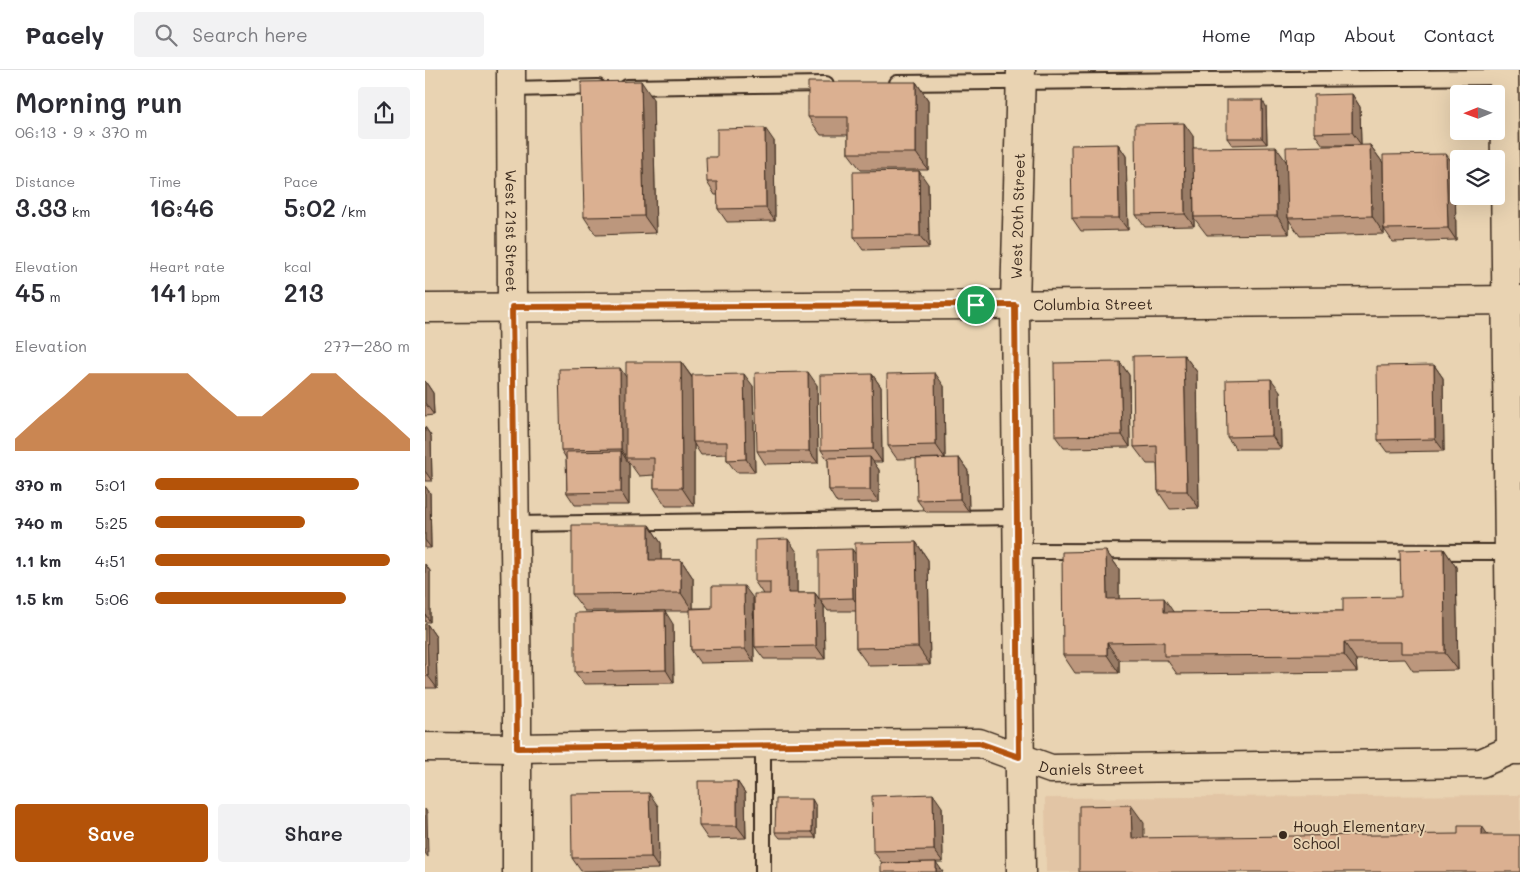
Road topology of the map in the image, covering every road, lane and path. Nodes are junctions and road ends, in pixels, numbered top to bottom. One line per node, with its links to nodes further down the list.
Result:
1 (1504, 73): 2 (lane); 6 (street)
2 (1021, 75): 4 (lane); 7 (street, West 20th Street)
3 (511, 79): 5 (lane); 8 (street, West 21st Street)
4 (884, 83)
5 (835, 84)
6 (1513, 300): 7 (street, Columbia Street); 13 (street)
7 (1015, 305): 8 (street, Columbia Street); 10 (street, West 20th Street)
8 (512, 307): 9 (street, Columbia Street); 11 (street, West 21st Street)
9 (425, 308)
10 (1017, 517): 11 (lane); 12 (street, West 20th Street)
11 (515, 524): 16 (street, West 21st Street)
12 (1017, 551): 13 (lane); 18 (street, West 20th Street)
13 (1509, 552): 17 (street)
14 (763, 744): 16 (street, Daniels Street); 18 (street, Daniels Street); 20 (lane)
15 (425, 747): 16 (street, Daniels Street)
16 (517, 748): 19 (street, West 21st Street)
17 (1515, 750): 18 (street, Daniels Street)
18 (1019, 757): 21 (street, West 20th Street)
19 (517, 872)
20 (763, 872)
21 (1021, 872)

